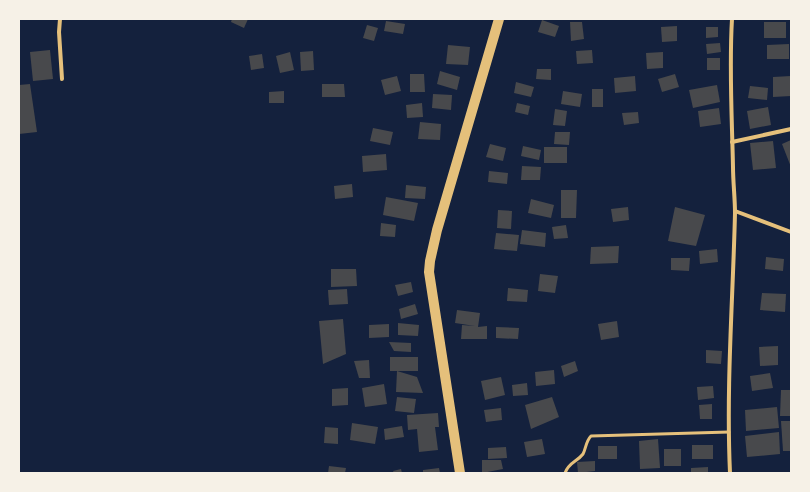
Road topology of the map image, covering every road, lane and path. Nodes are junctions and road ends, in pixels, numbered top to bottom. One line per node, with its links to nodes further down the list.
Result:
1 (60, 19): 4 (street)
2 (499, 19): 10 (highway)
3 (732, 19): 6 (street)
4 (62, 79)
5 (791, 129): 6 (street)
6 (732, 142): 7 (street)
7 (734, 211): 8 (street); 9 (street)
8 (791, 232)
9 (729, 432): 11 (lane); 12 (street)
10 (460, 473)
11 (565, 473)
12 (730, 473)

